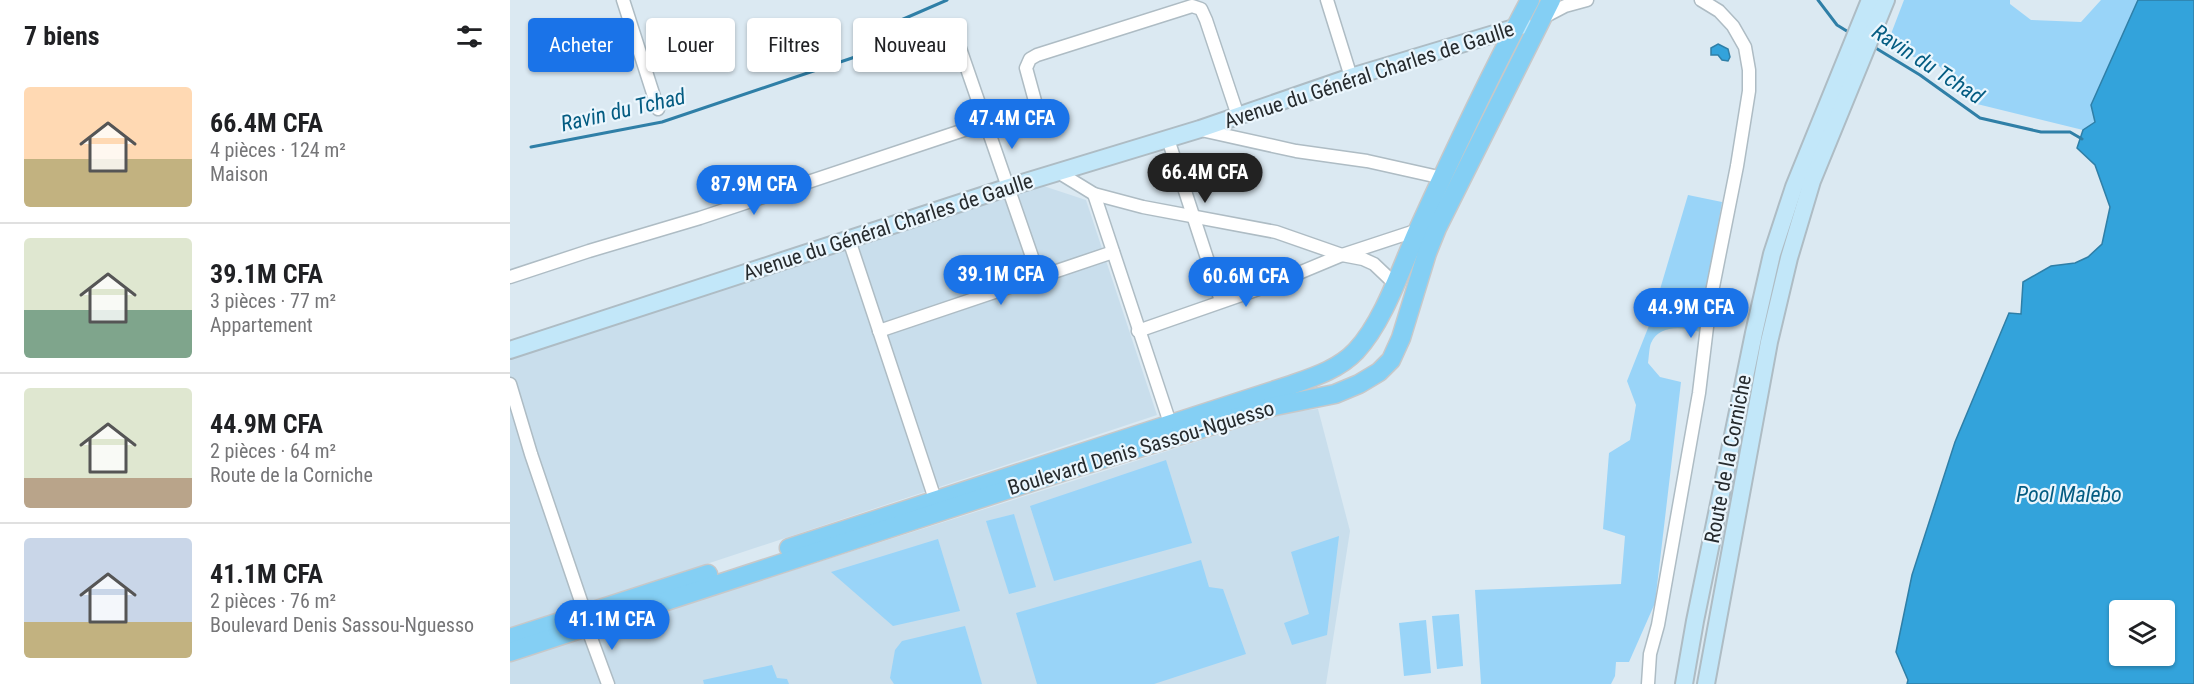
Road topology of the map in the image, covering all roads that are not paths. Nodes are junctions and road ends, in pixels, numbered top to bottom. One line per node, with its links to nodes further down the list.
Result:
1 (623, 0): 13 (street)
2 (1327, 0): 12 (street)
3 (1530, 0): 10 (main road, Boulevard Denis Sassou-Nguesso)
4 (1551, 0): 9 (main road, Boulevard Denis Sassou-Nguesso)
5 (1587, 0): 9 (street)
6 (1701, 0): 41 (street)
7 (1870, 0): 42 (main road, Route de la Corniche)
8 (1886, 0): 43 (main road, Route de la Corniche)
9 (1541, 18): 10 (main road, Avenue du Général Charles de Gaulle); 36 (main road, Boulevard Denis Sassou-Nguesso)
10 (1515, 28): 12 (main road, Avenue du Général Charles de Gaulle); 19 (main road, Boulevard Denis Sassou-Nguesso)
11 (967, 67): 15 (street)
12 (1351, 77): 14 (main road, Avenue du Général Charles de Gaulle)
13 (658, 109)
14 (1238, 116): 15 (street); 16 (main road, Avenue du Général Charles de Gaulle)
15 (987, 123): 20 (street); 27 (street)
16 (1200, 129): 17 (main road, Avenue du Général Charles de Gaulle); 19 (street)
17 (1168, 139): 18 (main road, Avenue du Général Charles de Gaulle); 22 (street)
18 (1058, 172): 20 (main road, Avenue du Général Charles de Gaulle); 21 (street)
19 (1443, 178): 23 (main road, Boulevard Denis Sassou-Nguesso)
20 (1010, 187): 24 (main road, Avenue du Général Charles de Gaulle); 28 (street)
21 (1094, 194): 22 (street); 25 (street)
22 (1194, 218): 26 (street); 30 (street)
23 (1418, 230): 26 (street); 29 (main road, Boulevard Denis Sassou-Nguesso)
24 (849, 240): 31 (street); 33 (main road, Avenue du Général Charles de Gaulle)
25 (1113, 252): 28 (street); 32 (street)
26 (1342, 255): 29 (street); 30 (street)
27 (510, 277)
28 (1040, 277): 31 (street)
29 (1395, 284): 35 (main road, Boulevard Denis Sassou-Nguesso)
30 (1221, 301): 32 (street)
31 (879, 331): 36 (street)
32 (1138, 331): 35 (street)
33 (510, 350)
34 (510, 384): 37 (street)
35 (1170, 423): 36 (main road, Boulevard Denis Sassou-Nguesso)
36 (937, 506): 37 (main road, Boulevard Denis Sassou-Nguesso)
37 (586, 620): 38 (main road, Boulevard Denis Sassou-Nguesso); 39 (main road, Boulevard Denis Sassou-Nguesso); 40 (street)
38 (510, 638)
39 (510, 652)
40 (608, 684)
41 (1648, 684)
42 (1684, 684)
43 (1706, 684)

